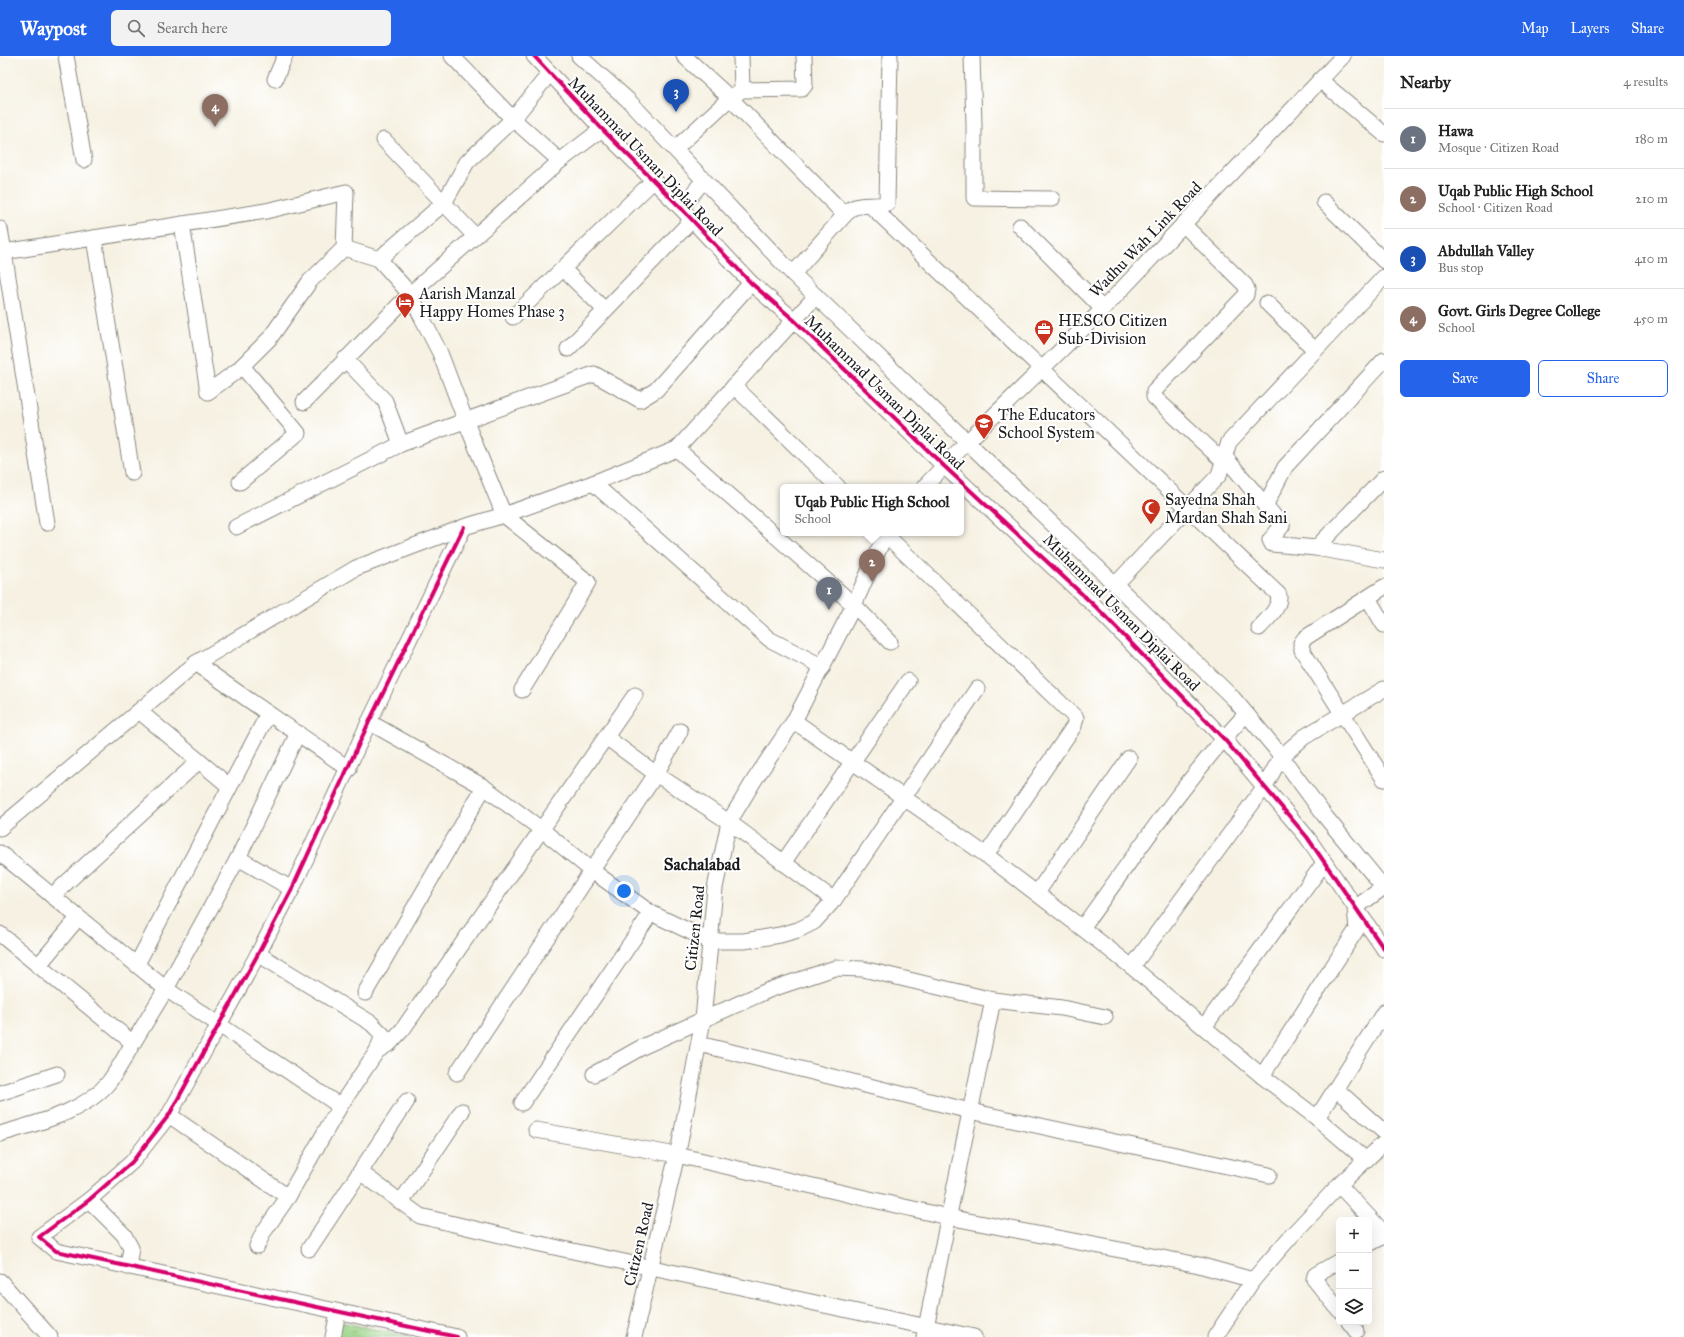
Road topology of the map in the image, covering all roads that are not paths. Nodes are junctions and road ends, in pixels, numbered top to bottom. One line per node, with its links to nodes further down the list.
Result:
1 (66, 56): 21 (street)
2 (285, 56): 13 (street)
3 (452, 56): 16 (street)
4 (534, 56): 12 (street, Muhammad Usman Diplai Road)
5 (579, 56): 20 (street, Muhammad Usman Diplai Road)
6 (684, 56): 15 (street)
7 (740, 56): 15 (street)
8 (804, 56): 15 (street)
9 (890, 56): 28 (street)
10 (972, 56): 25 (street)
11 (1342, 56): 14 (street, Wadhu Wah Link Road)
12 (550, 73): 16 (street); 17 (street, Muhammad Usman Diplai Road)
13 (275, 79)
14 (1320, 80): 18 (street); 33 (street, Wadhu Wah Link Road)
15 (736, 94): 20 (street); 30 (street)
16 (513, 119): 22 (street); 27 (street)
17 (602, 129): 22 (street); 23 (street, Muhammad Usman Diplai Road)
18 (1384, 134)
19 (384, 140): 27 (street)
20 (675, 149): 24 (street, Muhammad Usman Diplai Road)
21 (84, 160)
22 (560, 161): 36 (street)
23 (653, 181): 29 (street, Muhammad Usman Diplai Road); 42 (street)
24 (703, 181): 29 (street); 43 (street, Muhammad Usman Diplai Road)
25 (1052, 199)
26 (1324, 202): 41 (street)
27 (444, 203): 36 (street); 40 (street)
28 (871, 206): 30 (street); 58 (street)
29 (681, 208): 31 (street, Muhammad Usman Diplai Road)
30 (845, 215): 43 (street)
31 (692, 220): 45 (street, Muhammad Usman Diplai Road); 50 (street)
32 (182, 224): 37 (street); 38 (street); 57 (street)
33 (1184, 225): 49 (street, Wadhu Wah Link Road); 65 (street)
34 (1020, 226): 49 (street)
35 (0, 229): 39 (street)
36 (475, 236): 46 (street)
37 (94, 238): 39 (street); 67 (street)
38 (344, 248): 40 (street); 57 (street)
39 (2, 252): 79 (street)
40 (379, 259): 46 (street)
41 (1384, 261)
42 (564, 270): 50 (street); 51 (street)
43 (793, 274): 47 (street, Muhammad Usman Diplai Road)
44 (1384, 276): 54 (street)
45 (751, 283): 52 (street, Muhammad Usman Diplai Road); 61 (street)
46 (410, 294): 55 (street); 61 (street)
47 (816, 296): 52 (street); 62 (street, Muhammad Usman Diplai Road)
48 (1267, 303): 54 (street)
49 (1103, 309): 58 (street, Wadhu Wah Link Road)
50 (605, 310): 53 (street)
51 (513, 318)
52 (794, 320): 59 (street); 66 (street, Muhammad Usman Diplai Road)
53 (568, 349)
54 (1316, 350): 65 (street)
55 (346, 359): 60 (street); 63 (street)
56 (1384, 360): 76 (street)
57 (242, 366): 69 (street)
58 (1042, 369): 62 (street, Wadhu Wah Link Road); 77 (street)
59 (734, 386): 64 (street); 71 (street)
60 (304, 402)
61 (466, 422): 63 (street); 78 (street)
62 (967, 442): 66 (street); 86 (street, Muhammad Usman Diplai Road)
63 (401, 444): 81 (street)
64 (677, 449): 70 (street); 89 (street)
65 (1224, 459): 76 (street); 77 (street)
66 (944, 466): 72 (street); 73 (street, Muhammad Usman Diplai Road)
67 (132, 473)
68 (1384, 478): 75 (street)
69 (240, 482)
70 (593, 483): 78 (street); 94 (street)
71 (835, 484)
72 (927, 484)
73 (963, 484)
74 (964, 485): 109 (street, Muhammad Usman Diplai Road)
75 (1378, 491): 84 (street)
76 (1265, 506): 84 (street)
77 (1188, 508): 86 (street); 91 (street)
78 (504, 515): 80 (street); 98 (street)
79 (47, 523)
80 (464, 527): 93 (street); 105 (street)
81 (236, 528)
82 (884, 536): 89 (street, Citizen Road)
83 (888, 536): 125 (street)
84 (1316, 548): 85 (street)
85 (1384, 560)
86 (1116, 584): 102 (street, Muhammad Usman Diplai Road)
87 (1384, 587): 88 (street)
88 (1368, 598): 90 (street); 103 (street)
89 (854, 605): 92 (street); 94 (street, Citizen Road)
90 (1384, 625)
91 (1259, 628)
92 (890, 642)
93 (196, 663): 100 (street); 101 (street)
94 (823, 667): 104 (street, Citizen Road)
95 (908, 681): 113 (street)
96 (977, 689): 120 (street)
97 (1384, 689): 103 (street)
98 (522, 690)
99 (634, 695): 108 (street)
100 (139, 711): 112 (street); 122 (street)
101 (268, 714): 107 (street); 117 (street)
102 (1246, 714): 109 (street); 110 (street, Muhammad Usman Diplai Road)
103 (1342, 714): 110 (street); 115 (street)
104 (794, 721): 113 (street); 121 (street, Citizen Road)
105 (369, 722): 114 (street); 119 (street)
106 (680, 731): 116 (street)
107 (298, 733): 114 (street); 126 (street)
108 (606, 737): 116 (street); 123 (street)
109 (1224, 739): 118 (street, Muhammad Usman Diplai Road); 138 (street)
110 (1281, 757): 118 (street); 130 (street, Muhammad Usman Diplai Road)
111 (1128, 758): 132 (street)
112 (199, 761): 117 (street); 133 (street)
113 (852, 762): 120 (street); 127 (street)
114 (349, 769): 131 (street)
115 (1382, 772)
116 (656, 774): 121 (street); 129 (street)
117 (230, 786): 143 (street)
118 (1265, 786): 128 (street, Muhammad Usman Diplai Road); 145 (street)
119 (484, 787): 123 (street); 147 (street)
120 (903, 797): 125 (street); 134 (street)
121 (729, 822): 127 (street); 140 (street, Citizen Road)
122 (0, 828)
123 (541, 828): 129 (street); 156 (street)
124 (0, 853): 133 (street)
125 (986, 856): 132 (street)
126 (238, 858): 131 (street); 146 (street)
127 (784, 863): 134 (street)
128 (1324, 863): 135 (street, Muhammad Usman Diplai Road); 153 (street)
129 (591, 870): 136 (street); 157 (street)
130 (1384, 888): 135 (street)
131 (292, 889): 142 (street)
132 (1037, 893): 138 (street)
133 (52, 896): 137 (street)
134 (834, 900): 140 (street)
135 (1355, 908): 141 (street, Muhammad Usman Diplai Road); 160 (street)
136 (651, 913): 140 (street); 164 (street)
137 (78, 918): 143 (street); 144 (street)
138 (1082, 928): 145 (street)
139 (0, 934): 144 (street)
140 (710, 941): 151 (street, Citizen Road)
141 (1384, 949)
142 (258, 954): 152 (street); 156 (street)
143 (137, 964): 146 (street)
144 (38, 966): 154 (street)
145 (1132, 967): 153 (street)
146 (166, 990): 152 (street); 154 (street)
147 (365, 994)
148 (993, 1000): 150 (street); 151 (street); 167 (street)
149 (1384, 1012): 161 (street)
150 (1106, 1017)
151 (703, 1020): 155 (street, Citizen Road); 159 (street)
152 (219, 1026): 165 (street); 168 (street)
153 (1204, 1027): 160 (street)
154 (133, 1043): 172 (street)
155 (699, 1044): 167 (street); 174 (street, Citizen Road)
156 (378, 1051): 165 (street)
157 (457, 1073)
158 (57, 1074): 162 (street)
159 (594, 1074)
160 (1262, 1076): 169 (street)
161 (1336, 1089): 169 (street); 171 (street)
162 (0, 1093)
163 (407, 1101): 176 (street)
164 (522, 1103)
165 (340, 1106): 179 (street)
166 (462, 1111): 181 (street)
167 (970, 1111): 177 (street); 182 (street)
168 (169, 1115): 179 (street); 180 (street)
169 (1317, 1118): 175 (street)
170 (536, 1130): 174 (street)
171 (1384, 1132)
172 (0, 1134)
173 (1384, 1143): 175 (street)
174 (677, 1155): 182 (street); 189 (street, Citizen Road)
175 (1366, 1160): 178 (street)
176 (360, 1172): 181 (street); 186 (street)
177 (1269, 1174)
178 (1339, 1185): 183 (street); 190 (street)
179 (288, 1196): 185 (street)
180 (89, 1200): 188 (street); 188 (street)
181 (401, 1202): 189 (street)
182 (948, 1217): 190 (street); 194 (street)
183 (1384, 1234): 184 (street)
184 (1372, 1242)
185 (257, 1246)
186 (309, 1250)
187 (1336, 1263): 192 (street)
188 (128, 1267): 193 (street)
189 (651, 1267): 194 (street); 198 (street, Citizen Road)
190 (1253, 1280): 200 (street)
191 (0, 1281): 195 (street)
192 (1336, 1306)
193 (338, 1312): 196 (street); 197 (street)
194 (925, 1332): 199 (street)
195 (50, 1337)
196 (333, 1337)
197 (457, 1337)
198 (634, 1337)
199 (974, 1337)
200 (1215, 1337)

